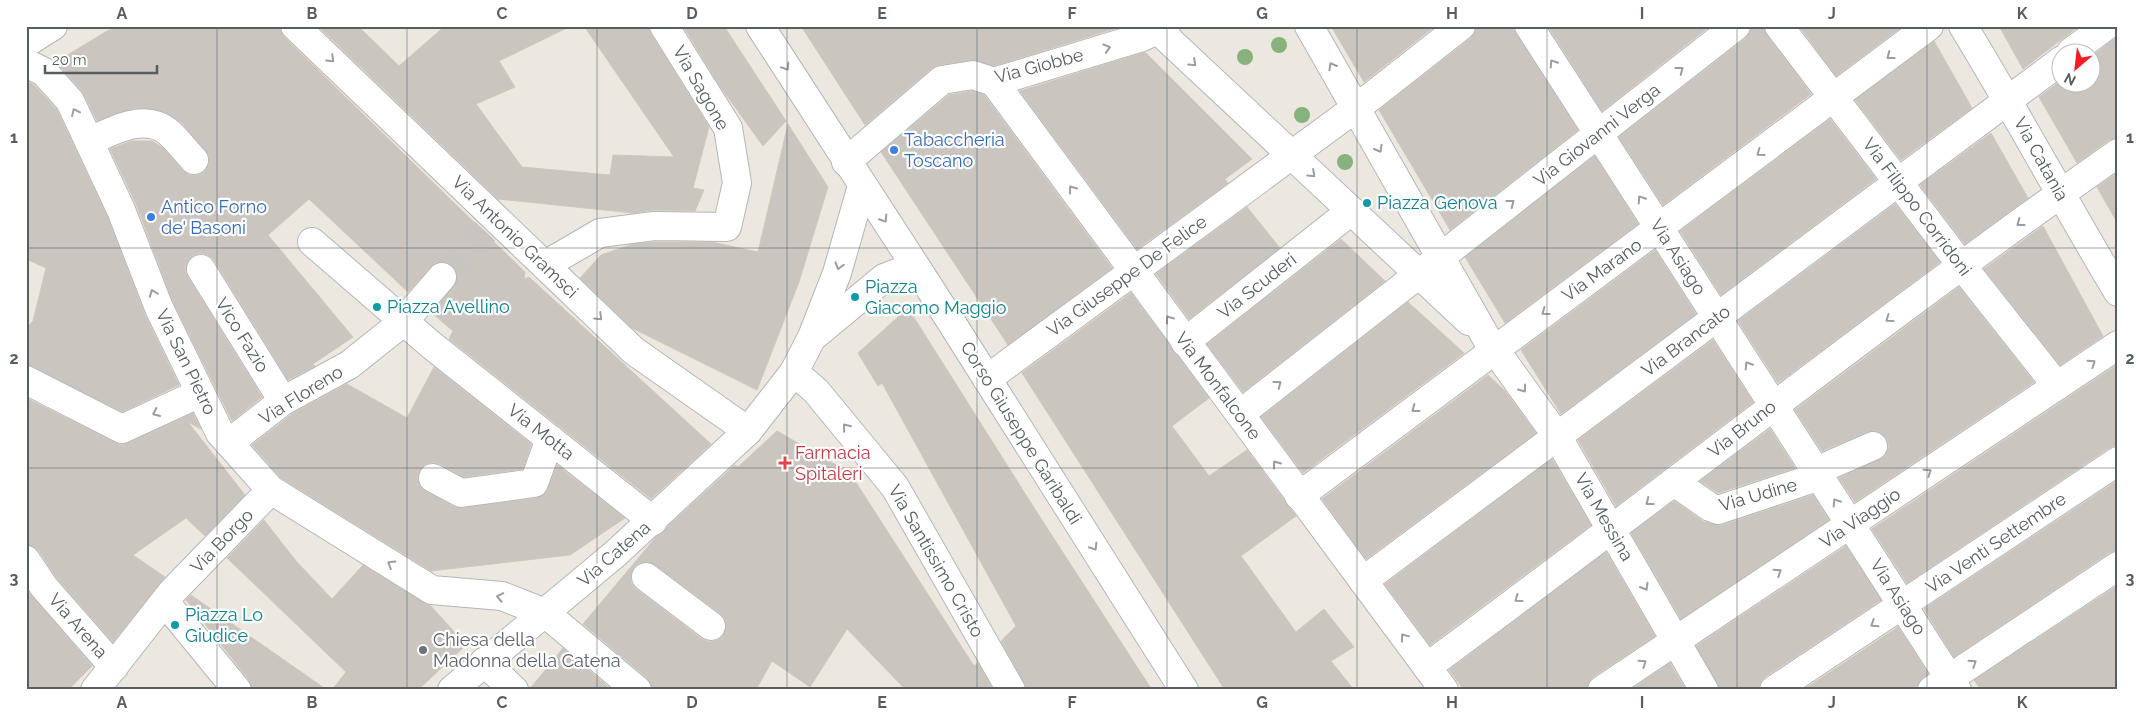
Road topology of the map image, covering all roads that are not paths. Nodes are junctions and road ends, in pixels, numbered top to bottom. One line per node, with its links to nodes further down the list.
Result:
1 (53, 26): 15 (street)
2 (295, 26): 35 (street, Via Antonio Gramsci, one-way to 35)
3 (664, 26): 35 (street, Via Sagone)
4 (760, 26): 27 (street, Corso Giuseppe Garibaldi, one-way to 27)
5 (1309, 26): 21 (street, one-way to 5)
6 (1461, 26): 21 (street)
7 (1529, 26): 22 (street, Via Asiago, one-way to 7)
8 (1736, 26): 22 (street, Via Giovanni Verga, one-way to 8)
9 (1779, 26): 19 (street, Via Filippo Corridoni)
10 (1929, 26): 19 (street, Via Marano, one-way to 19)
11 (1963, 26): 20 (street, Via Catania)
12 (2106, 26): 14 (street)
13 (1155, 31): 18 (street, Via Giobbe, one-way to 13); 25 (street, one-way to 25)
14 (2084, 42)
15 (26, 43)
16 (26, 63): 23 (street, Via San Pietro, one-way to 16)
17 (2052, 68): 20 (street, Via Brancato)
18 (994, 82): 27 (street, Via Giobbe); 39 (street, Via Monfalcone, one-way to 18)
19 (1834, 99): 28 (street, Via Filippo Corridoni); 32 (street, Via Marano, one-way to 32)
20 (2009, 100): 28 (street, Via Brancato); 30 (street, Via Catania)
21 (1363, 101): 25 (street, Via Giuseppe De Felice); 34 (street, one-way to 34)
22 (1599, 134): 32 (street, Via Asiago, one-way to 22); 34 (street, Via Giovanni Verga, one-way to 22)
23 (89, 142): 26 (street); 53 (street, Via San Pietro, one-way to 23)
24 (2118, 153): 30 (street, Via Bruno)
25 (1291, 155): 31 (street, one-way to 31); 39 (street, Via Giuseppe De Felice)
26 (194, 160)
27 (846, 162): 29 (street, Corso Giuseppe Garibaldi)
28 (1898, 183): 37 (street, Via Filippo Corridoni); 44 (street, Via Brancato)
29 (862, 186): 36 (street, Corso Giuseppe Garibaldi, one-way to 36); 45 (street, Via Catena, one-way to 45)
30 (2060, 194): 37 (street, Via Bruno, one-way to 37); 42 (street, Via Catania)
31 (1351, 211): 40 (street); 46 (street, Via Scuderi)
32 (1659, 228): 44 (street, Via Asiago); 47 (street, Via Marano, one-way to 47)
33 (312, 242): 43 (street, Via Motta)
34 (1450, 251): 40 (street, Via Giovanni Verga); 47 (street)
35 (546, 265): 57 (street, Via Antonio Gramsci, one-way to 57)
36 (915, 266): 45 (street); 50 (street, Corso Giuseppe Garibaldi)
37 (1962, 266): 52 (street, Via Filippo Corridoni); 55 (street, Via Bruno, one-way to 55)
38 (201, 269): 54 (street, Vico Fazio)
39 (1133, 271): 46 (street, Via Monfalcone, one-way to 39); 50 (street, Via Giuseppe De Felice)
40 (1419, 275): 47 (street); 56 (street, Via Giovanni Verga, one-way to 40)
41 (442, 277): 43 (street)
42 (2118, 292)
43 (412, 312): 54 (street, Via Floreno); 59 (street, Via Motta)
44 (1717, 317): 55 (street, Via Asiago, one-way to 44); 58 (street, Via Brancato)
45 (812, 337): 49 (street, Via Catena)
46 (1185, 342): 56 (street, Via Monfalcone)
47 (1491, 344): 58 (street, Via Messina, one-way to 58); 67 (street, Via Marano, one-way to 67)
48 (2118, 345): 52 (street, Via Viaggio, one-way to 48)
49 (794, 372): 57 (street, Via Catena); 89 (street, Via Santissimo Cristo, one-way to 49)
50 (987, 379): 90 (street, Corso Giuseppe Garibaldi, one-way to 90)
51 (26, 380): 53 (street, one-way to 51)
52 (2057, 386): 69 (street, Via Viaggio, one-way to 52)
53 (200, 393): 60 (street, Via San Pietro)
54 (283, 402): 60 (street, Via Floreno)
55 (1773, 404): 63 (street, Via Asiago); 65 (street, Via Bruno)
56 (1240, 414): 67 (street, Via Monfalcone, one-way to 56)
57 (748, 431): 68 (street, Via Catena)
58 (1557, 436): 70 (street, Via Messina); 74 (street, Via Brancato)
59 (550, 439): 64 (street); 68 (street, Via Motta)
60 (229, 443): 66 (street, Via San Pietro)
61 (1873, 446): 63 (street)
62 (2118, 461): 76 (street, Via Venti Settembre)
63 (1818, 474): 65 (street, Via Udine); 69 (street, Via Asiago, one-way to 63)
64 (433, 478)
65 (1674, 482): 70 (street, Via Bruno, one-way to 70)
66 (271, 490): 75 (street, Via Borgo); 77 (street, Via San Pietro, one-way to 66)
67 (1299, 496): 74 (street, Via Monfalcone)
68 (653, 521): 72 (street, Via Catena)
69 (1851, 524): 76 (street, Via Asiago); 79 (street, Via Viaggio, one-way to 69)
70 (1612, 531): 79 (street, Via Messina, one-way to 79); 82 (street, Via Bruno, one-way to 82)
71 (26, 560): 81 (street, Via Arena)
72 (631, 566): 77 (street, Via Catena); 78 (street)
73 (2118, 566): 83 (street, one-way to 73)
74 (1363, 581): 82 (street, Via Monfalcone, one-way to 74)
75 (169, 597): 81 (street, Via Borgo); 85 (street)
76 (1903, 605): 83 (street, Via Asiago); 94 (street, Via Venti Settembre, one-way to 94)
77 (545, 613): 80 (street, Via Catena); 88 (street)
78 (711, 626)
79 (1676, 640): 92 (street, Via Viaggio, one-way to 79); 93 (street, Via Messina)
80 (484, 662): 86 (street, Via Catena); 87 (street)
81 (114, 667): 84 (street, Via Borgo)
82 (1427, 667): 91 (street, Via Monfalcone)
83 (1946, 686)
84 (95, 689)
85 (237, 690)
86 (452, 690)
87 (514, 690)
88 (637, 690)
89 (1011, 690)
90 (1184, 690)
91 (1444, 690)
92 (1602, 690)
93 (1704, 690)
94 (1774, 690)

